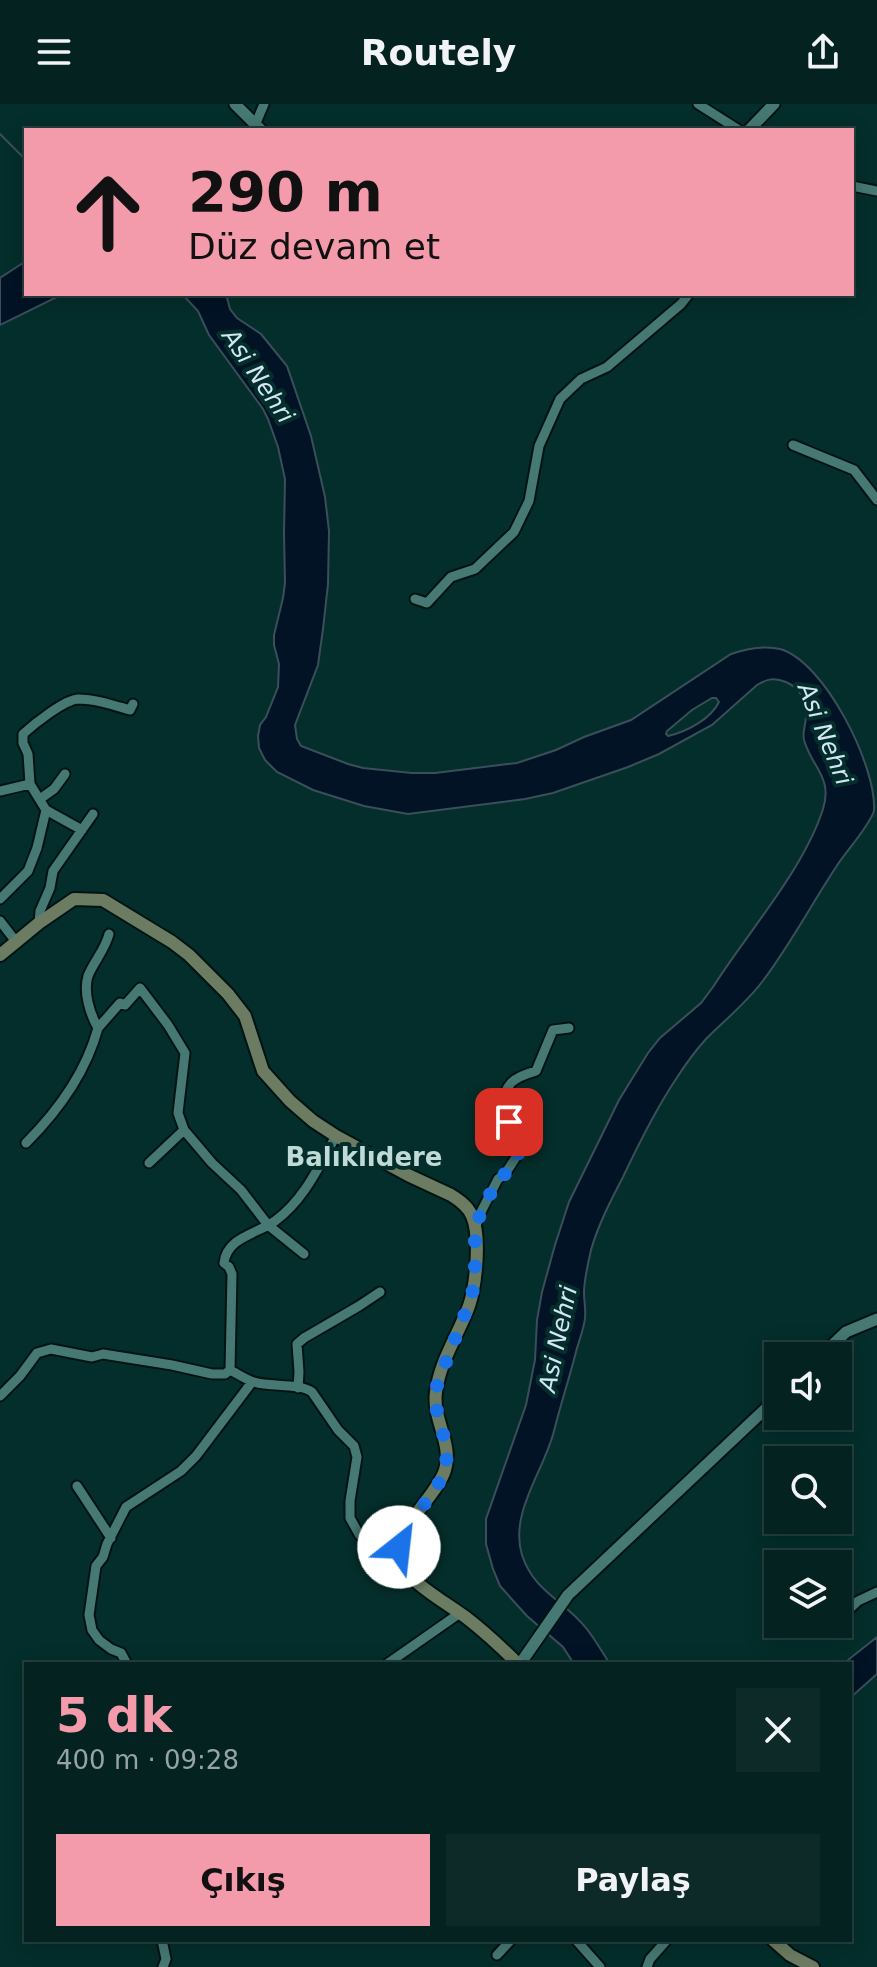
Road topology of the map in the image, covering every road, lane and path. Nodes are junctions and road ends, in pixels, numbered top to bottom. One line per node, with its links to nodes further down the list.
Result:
1 (235, 104): 5 (street)
2 (264, 104): 5 (street)
3 (698, 104): 6 (street)
4 (774, 104): 7 (street)
5 (259, 126)
6 (736, 128)
7 (751, 128)
8 (854, 186): 9 (street)
9 (877, 191)
10 (687, 296): 13 (street)
11 (793, 445): 12 (street)
12 (877, 500)
13 (415, 599)
14 (133, 704): 16 (street)
15 (65, 774): 18 (street)
16 (30, 784): 17 (street); 18 (street)
17 (0, 791)
18 (40, 799): 19 (street)
19 (46, 810): 21 (street); 22 (street)
20 (93, 814): 21 (street)
21 (82, 830): 24 (street)
22 (0, 899)
23 (0, 921): 26 (street)
24 (39, 923): 26 (main road); 31 (main road)
25 (109, 934): 28 (street)
26 (17, 943): 27 (main road)
27 (0, 955)
28 (98, 1028): 30 (street); 32 (street)
29 (569, 1028): 35 (street)
30 (184, 1130): 33 (street); 34 (street)
31 (336, 1136): 34 (street); 35 (main road)
32 (26, 1143)
33 (149, 1163)
34 (268, 1225): 36 (street); 40 (street)
35 (475, 1228): 47 (main road)
36 (304, 1254)
37 (380, 1292): 42 (street)
38 (877, 1319): 39 (street)
39 (836, 1342)
40 (230, 1370): 41 (street); 43 (street)
41 (252, 1382): 42 (street); 46 (street)
42 (298, 1388): 47 (street)
43 (0, 1396)
44 (764, 1410): 51 (street)
45 (77, 1486): 46 (street)
46 (111, 1538): 52 (street)
47 (404, 1570): 50 (main road)
48 (877, 1592): 49 (street)
49 (852, 1607)
50 (460, 1613): 51 (main road); 53 (street)
51 (521, 1661)
52 (126, 1662)
53 (390, 1662)
54 (162, 1942): 60 (street)
55 (509, 1942): 59 (street)
56 (578, 1942): 61 (street)
57 (665, 1942): 62 (street)
58 (775, 1942): 63 (main road)
59 (497, 1955)
60 (163, 1967)
61 (600, 1967)
62 (647, 1967)
63 (813, 1967)

